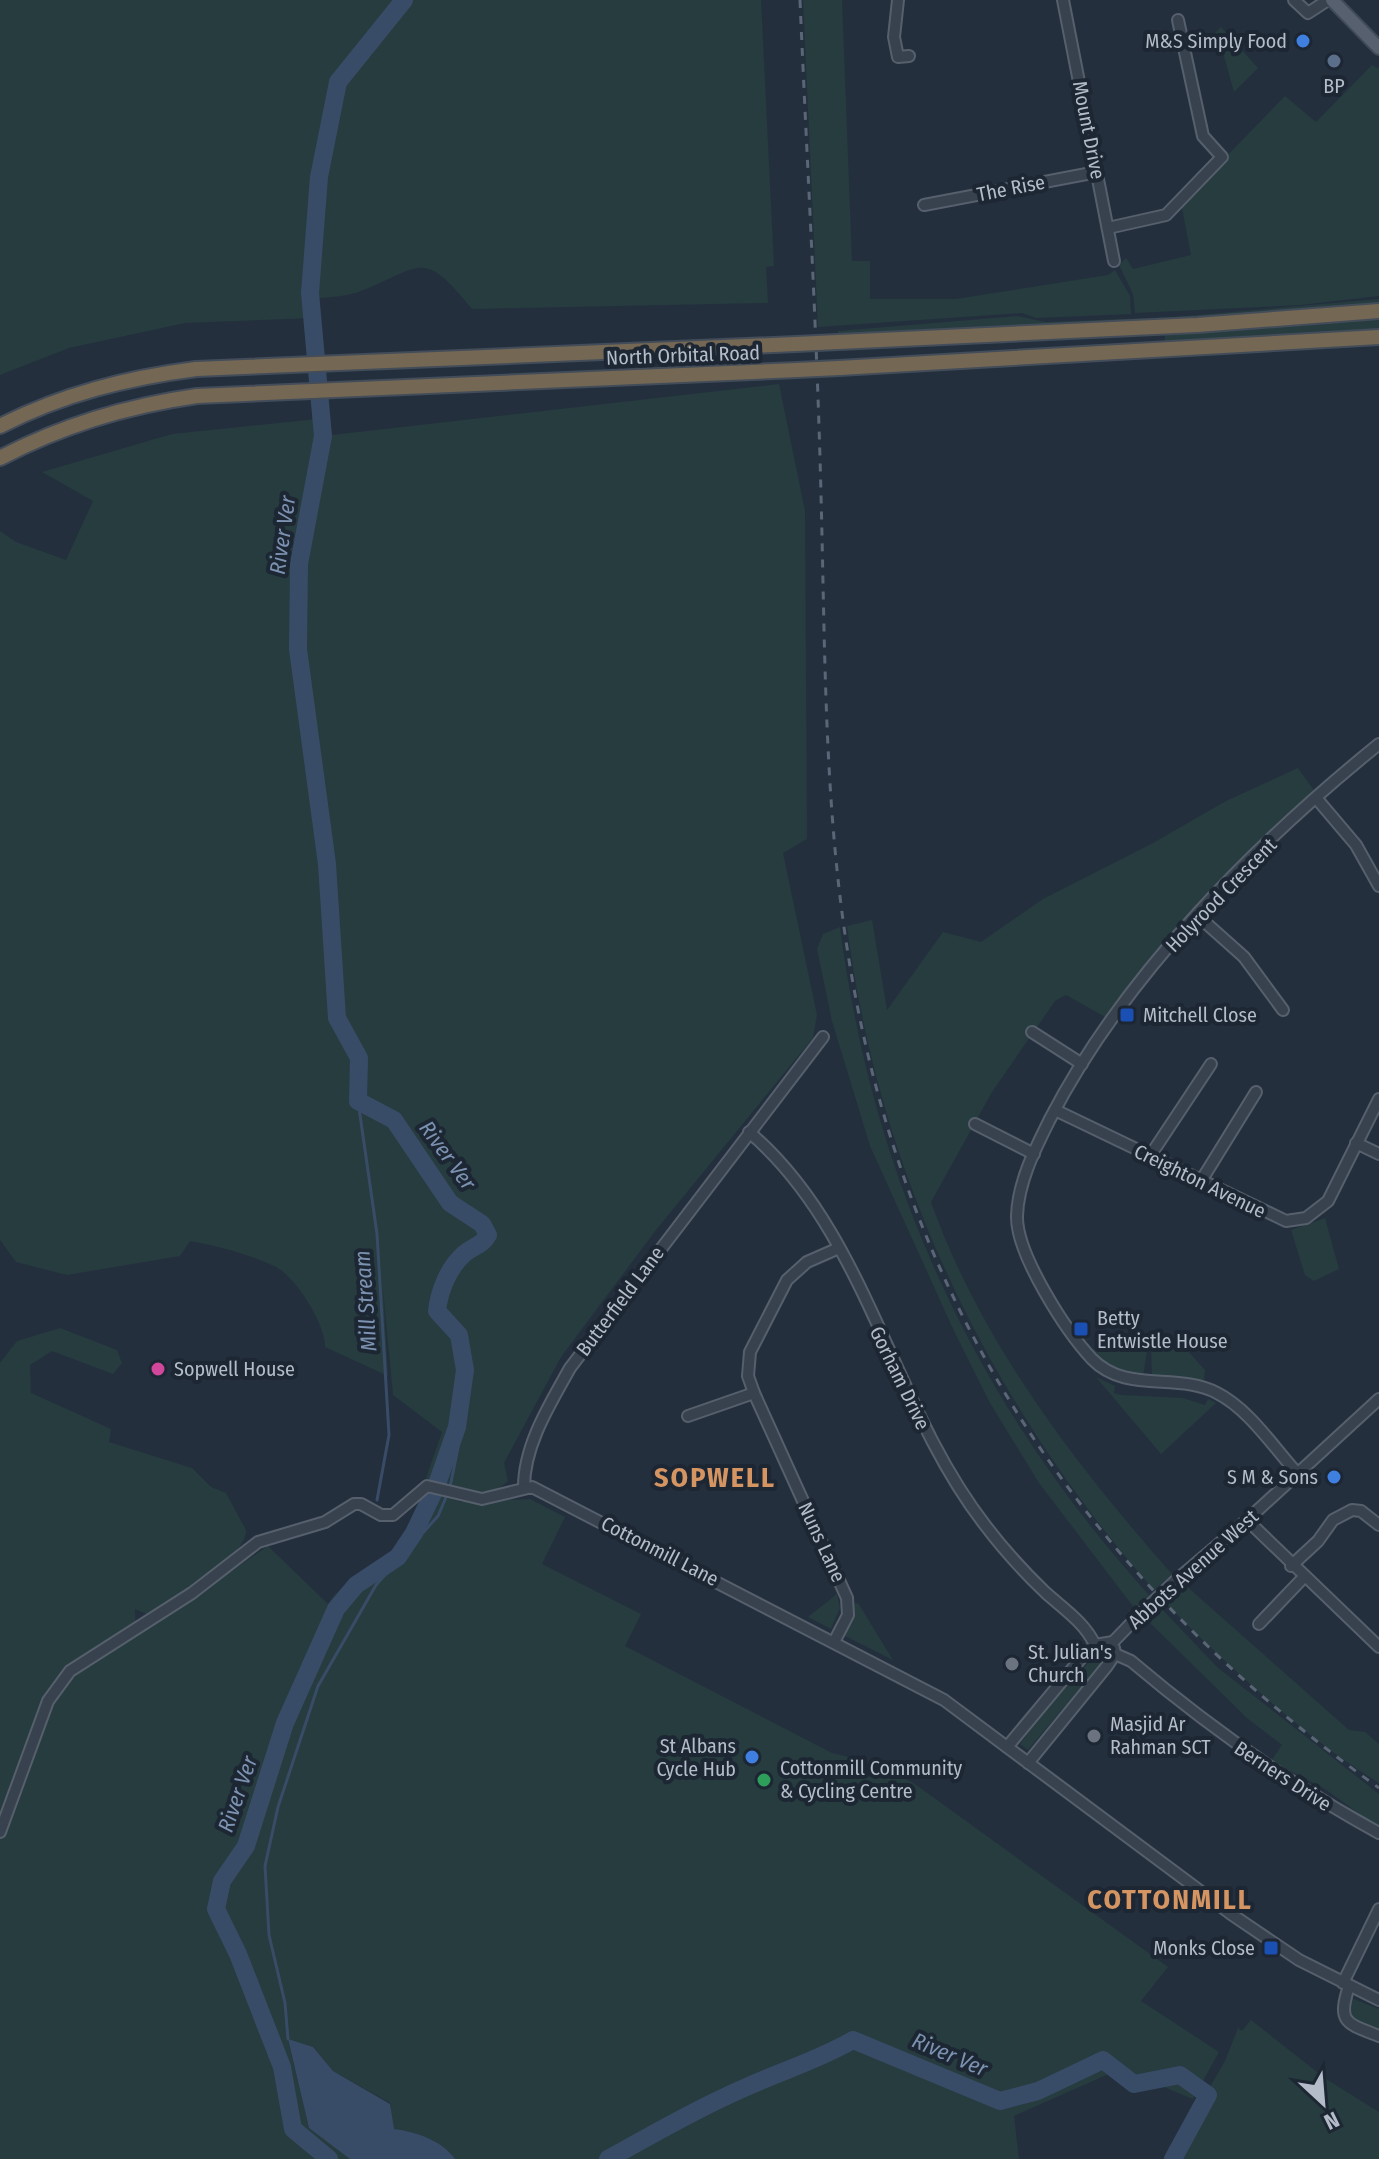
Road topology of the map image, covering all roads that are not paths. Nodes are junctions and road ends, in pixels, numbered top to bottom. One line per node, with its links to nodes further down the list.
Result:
1 (898, 0): 7 (street)
2 (1063, 0): 8 (street, Mount Drive)
3 (1294, 0): 4 (street)
4 (1330, 0): 6 (main road)
5 (1178, 20): 10 (street)
6 (1379, 48)
7 (899, 59)
8 (1097, 172): 9 (street, The Rise); 10 (street, Mount Drive)
9 (924, 205)
10 (1108, 228): 11 (street, Mount Drive)
11 (1114, 261)
12 (1379, 311): 14 (highway, North Orbital Road, bridge)
13 (1379, 337): 15 (highway, North Orbital Road, bridge)
14 (0, 426)
15 (0, 458)
16 (1379, 744): 17 (street, Holyrood Crescent)
17 (1317, 799): 18 (street); 19 (street, Holyrood Crescent)
18 (1379, 886)
19 (1198, 916): 20 (street); 23 (street, Holyrood Crescent)
20 (1283, 1010)
21 (1032, 1032): 23 (street)
22 (823, 1037): 29 (street, Butterfield Lane)
23 (1082, 1064): 27 (street, Holyrood Crescent)
24 (1211, 1064): 33 (street)
25 (1256, 1092): 34 (street)
26 (1379, 1099): 30 (street, Creighton Avenue)
27 (1055, 1110): 31 (street, Holyrood Crescent); 33 (street, Creighton Avenue)
28 (975, 1124): 31 (street)
29 (749, 1132): 35 (street, Gorham Drive); 40 (street, Butterfield Lane)
30 (1356, 1143): 32 (street); 34 (street, Creighton Avenue)
31 (1034, 1154): 39 (street, Holyrood Crescent)
32 (1379, 1154)
33 (1150, 1156): 34 (street, Creighton Avenue)
34 (1201, 1181)
35 (839, 1248): 36 (street, Nuns Lane); 47 (street, Gorham Drive)
36 (754, 1393): 38 (street); 46 (street, Nuns Lane)
37 (1379, 1399): 39 (street, Abbots Avenue West)
38 (688, 1416)
39 (1298, 1474): 41 (street, Abbots Avenue West)
40 (524, 1487): 46 (street, Cottonmill Lane); 52 (street)
41 (1247, 1520): 43 (street); 49 (street, Abbots Avenue West, bridge)
42 (1379, 1525): 43 (street)
43 (1291, 1566): 44 (street)
44 (1303, 1578): 45 (street); 48 (street)
45 (1259, 1624)
46 (834, 1642): 50 (street, Cottonmill Lane)
47 (1095, 1645): 49 (street); 50 (street)
48 (1379, 1647)
49 (1114, 1648): 51 (street, Abbots Avenue West); 53 (street, Berners Drive)
50 (1007, 1747): 51 (street, Cottonmill Lane)
51 (1028, 1763): 55 (street, Cottonmill Lane)
52 (0, 1832)
53 (1379, 1833)
54 (1379, 1909): 55 (street)
55 (1346, 1984): 56 (street, Cottonmill Lane); 57 (street)
56 (1379, 2000)
57 (1379, 2036)

